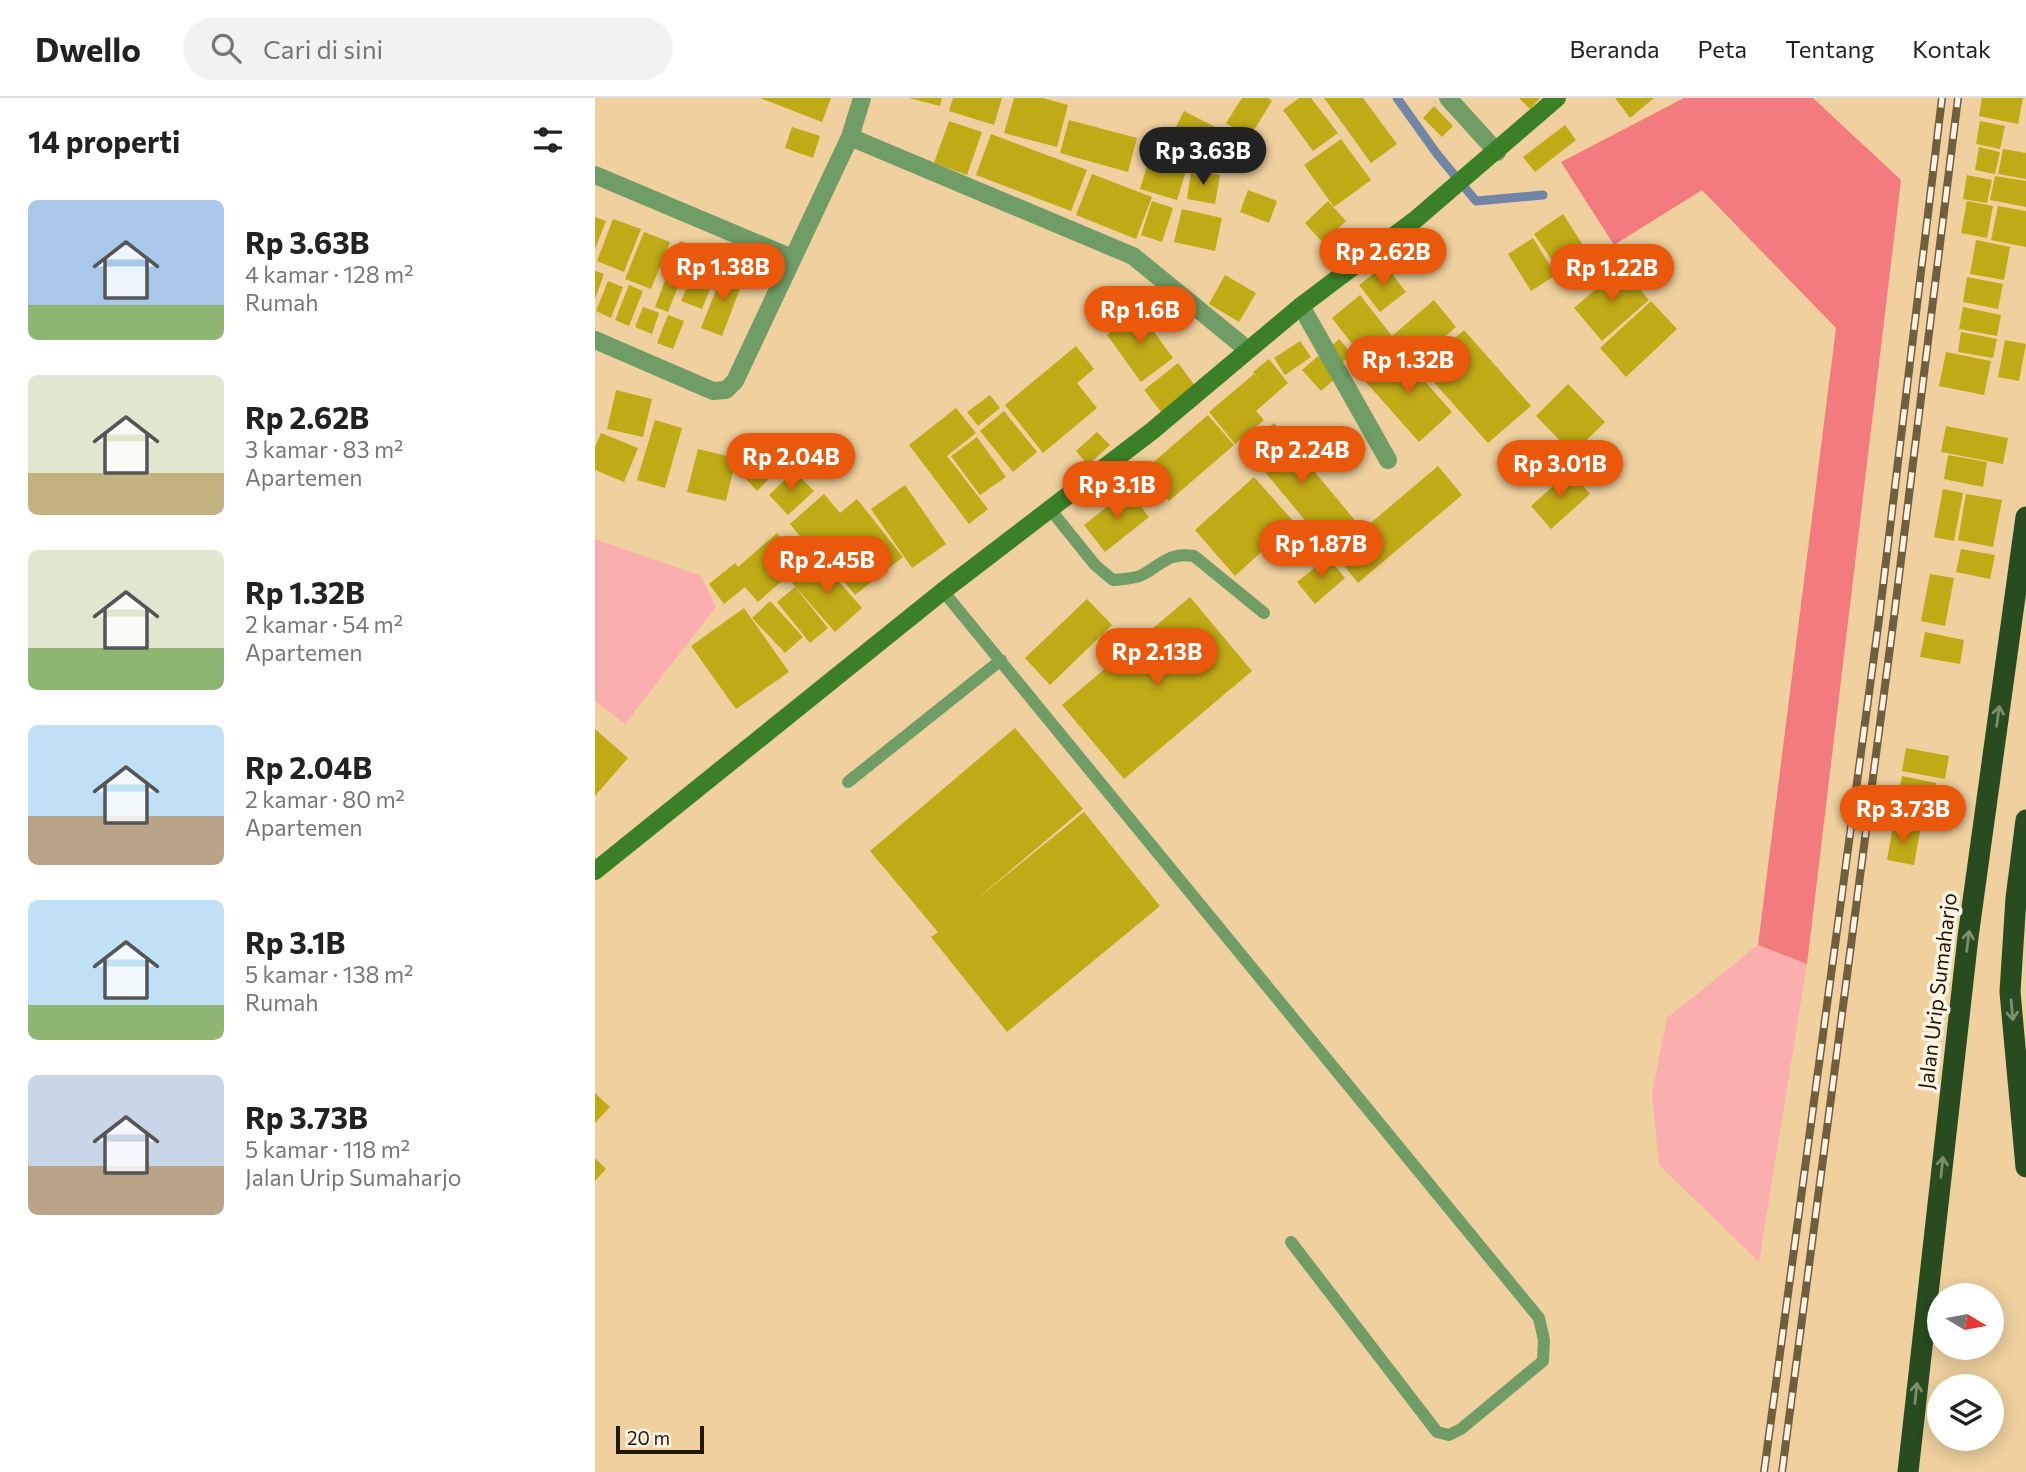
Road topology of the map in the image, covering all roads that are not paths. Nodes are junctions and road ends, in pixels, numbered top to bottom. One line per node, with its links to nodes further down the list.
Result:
1 (862, 98): 4 (street)
2 (1448, 98): 5 (street)
3 (1557, 98): 5 (street)
4 (850, 137): 7 (street); 10 (street)
5 (1497, 152): 8 (street)
6 (595, 175): 7 (street)
7 (792, 258): 9 (street)
8 (1301, 306): 10 (street); 11 (street)
9 (595, 340)
10 (1248, 351): 12 (street)
11 (1388, 460)
12 (1050, 509): 14 (street); 15 (lane)
13 (2026, 517): 22 (highway, Jalan Urip Sumaharjo, one-way to 13)
14 (943, 591): 16 (lane); 19 (street)
15 (1264, 612)
16 (1001, 660): 17 (lane); 21 (lane)
17 (848, 782)
18 (2026, 820): 20 (highway, one-way to 20)
19 (595, 872)
20 (2026, 1167)
21 (1291, 1242)
22 (1907, 1472)

